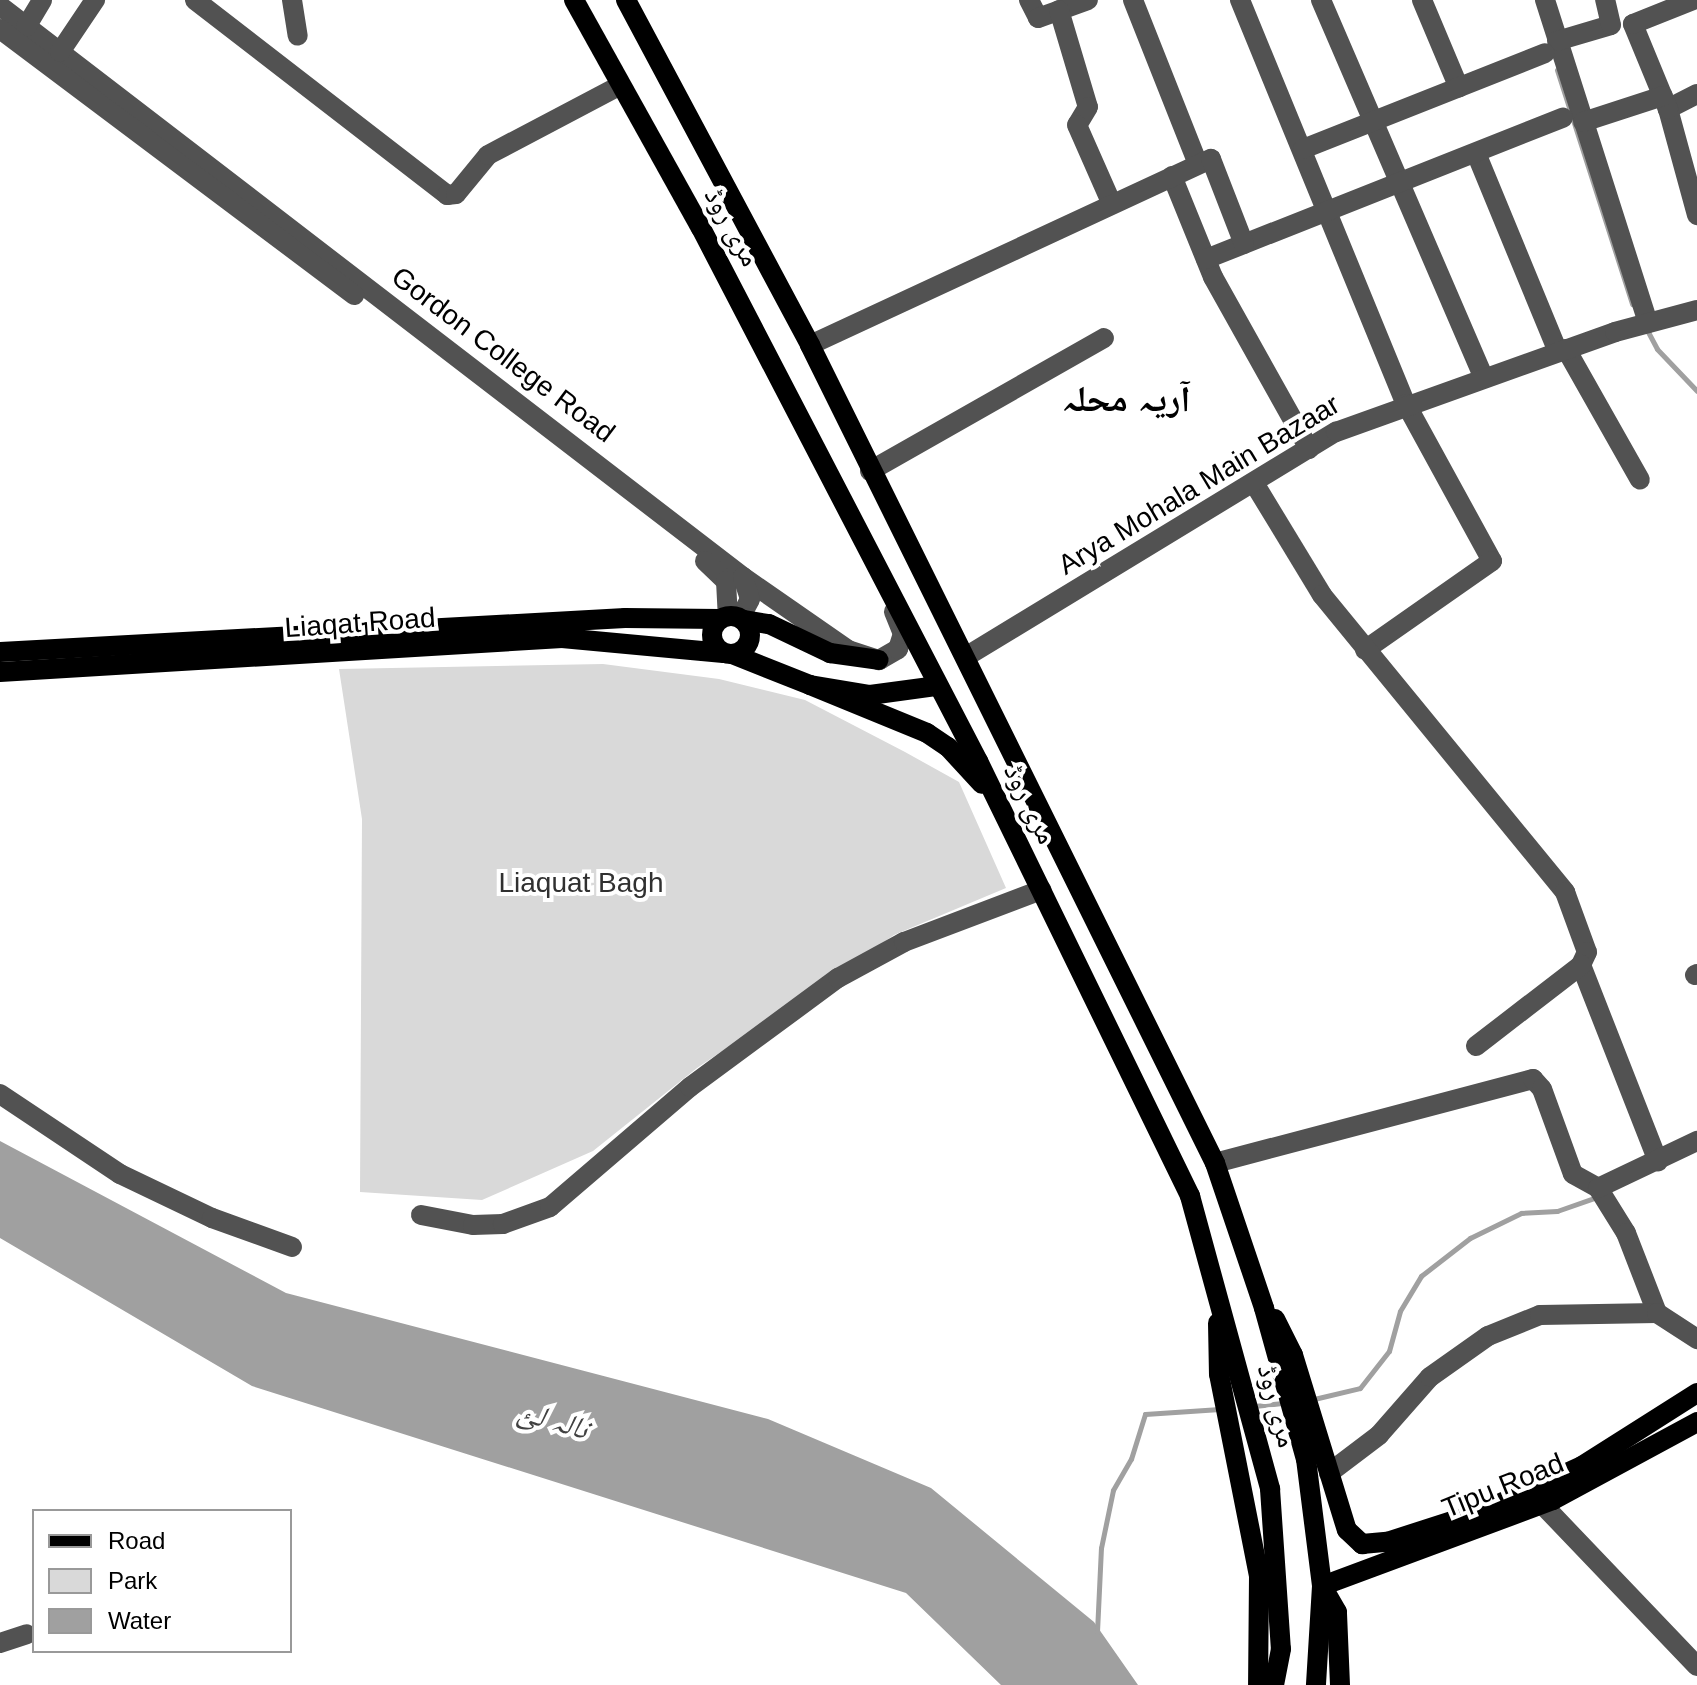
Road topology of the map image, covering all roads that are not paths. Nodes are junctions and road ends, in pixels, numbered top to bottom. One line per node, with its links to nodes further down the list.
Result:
1 (42, 0): 18 (street)
2 (95, 0): 22 (street)
3 (292, 0): 20 (street)
4 (574, 0): 23 (main road, مری روڈ)
5 (626, 0): 42 (main road, مری روڈ)
6 (1029, 0): 17 (street)
7 (1088, 0): 17 (street)
8 (1133, 0): 31 (street)
9 (1240, 0): 29 (street)
10 (1321, 0): 28 (street)
11 (1422, 0): 24 (street)
12 (1545, 0): 21 (street)
13 (1605, 0): 21 (street)
14 (1693, 0): 26 (street)
15 (197, 1): 23 (street)
16 (0, 6): 18 (street, Gordon College Road)
17 (1059, 10): 34 (street)
18 (26, 27): 22 (street, Gordon College Road)
19 (0, 29): 52 (street, Gordon College Road)
20 (298, 36)
21 (1551, 47): 24 (street); 27 (street)
22 (60, 52): 51 (street, Gordon College Road)
23 (619, 86): 50 (main road, مری روڈ)
24 (1459, 88): 28 (street)
25 (1697, 94): 26 (street)
26 (1665, 102): 27 (street); 36 (street)
27 (1573, 120): 30 (street); 40 (street)
28 (1372, 122): 29 (street); 33 (street)
29 (1303, 149): 35 (street)
30 (1476, 153): 33 (street); 43 (street)
31 (1198, 164): 32 (street); 37 (street)
32 (1172, 176): 34 (street); 38 (street)
33 (1398, 184): 35 (street); 44 (street)
34 (1111, 202): 42 (street)
35 (1329, 211): 37 (street); 45 (street)
36 (1697, 215)
37 (1244, 244): 38 (street)
38 (1206, 259): 46 (street)
39 (1697, 310): 40 (street, Arya Mohala Main Bazaar)
40 (1647, 323): 43 (street, Arya Mohala Main Bazaar)
41 (1104, 338): 47 (street)
42 (810, 345): 47 (main road, مری روڈ)
43 (1562, 350): 44 (street, Arya Mohala Main Bazaar); 48 (street)
44 (1483, 377): 45 (street, Arya Mohala Main Bazaar)
45 (1406, 404): 46 (street, Arya Mohala Main Bazaar); 53 (street)
46 (1309, 449): 49 (street, Arya Mohala Main Bazaar)
47 (870, 471): 56 (main road, مری روڈ)
48 (1640, 480)
49 (1254, 483): 53 (street); 56 (street, Arya Mohala Main Bazaar)
50 (869, 552): 57 (street); 60 (main road, مری روڈ)
51 (743, 577): 52 (street); 57 (street, Gordon College Road)
52 (733, 618): 54 (main road, Liaqat Road); 55 (main road); 55 (main road); 57 (main road, Liaqat Road)
53 (1365, 650): 63 (street)
54 (0, 652)
55 (728, 653): 58 (main road, Liaqat Road); 59 (main road, Liaqat Road)
56 (967, 656): 68 (main road, مری روڈ)
57 (879, 660)
58 (0, 672)
59 (810, 685): 60 (main road, Liaqat Road); 61 (main road)
60 (937, 686): 61 (main road, مری روڈ)
61 (998, 802): 62 (main road, مری روڈ)
62 (1041, 890): 70 (street); 74 (main road, مری روڈ)
63 (1581, 965): 64 (street); 67 (street)
64 (1476, 1046)
65 (0, 1094): 71 (street)
66 (1697, 1141): 67 (street)
67 (1658, 1161): 69 (street)
68 (1215, 1163): 69 (street); 77 (main road, مری روڈ)
69 (1598, 1188): 72 (street)
70 (421, 1215)
71 (292, 1247)
72 (1657, 1313): 73 (street); 78 (street)
73 (1697, 1339)
74 (1228, 1370): 84 (main road); 85 (main road, مری روڈ)
75 (1697, 1393): 78 (main road)
76 (1697, 1422): 79 (main road, Tipu Road)
77 (1305, 1426): 78 (main road); 80 (main road, مری روڈ)
78 (1329, 1473)
79 (1542, 1504): 80 (main road, Tipu Road); 83 (street)
80 (1322, 1586): 86 (main road, مری روڈ); 87 (main road)
81 (27, 1634): 82 (street)
82 (0, 1643)
83 (1697, 1666)
84 (1258, 1685)
85 (1274, 1685)
86 (1316, 1685)
87 (1340, 1685)

